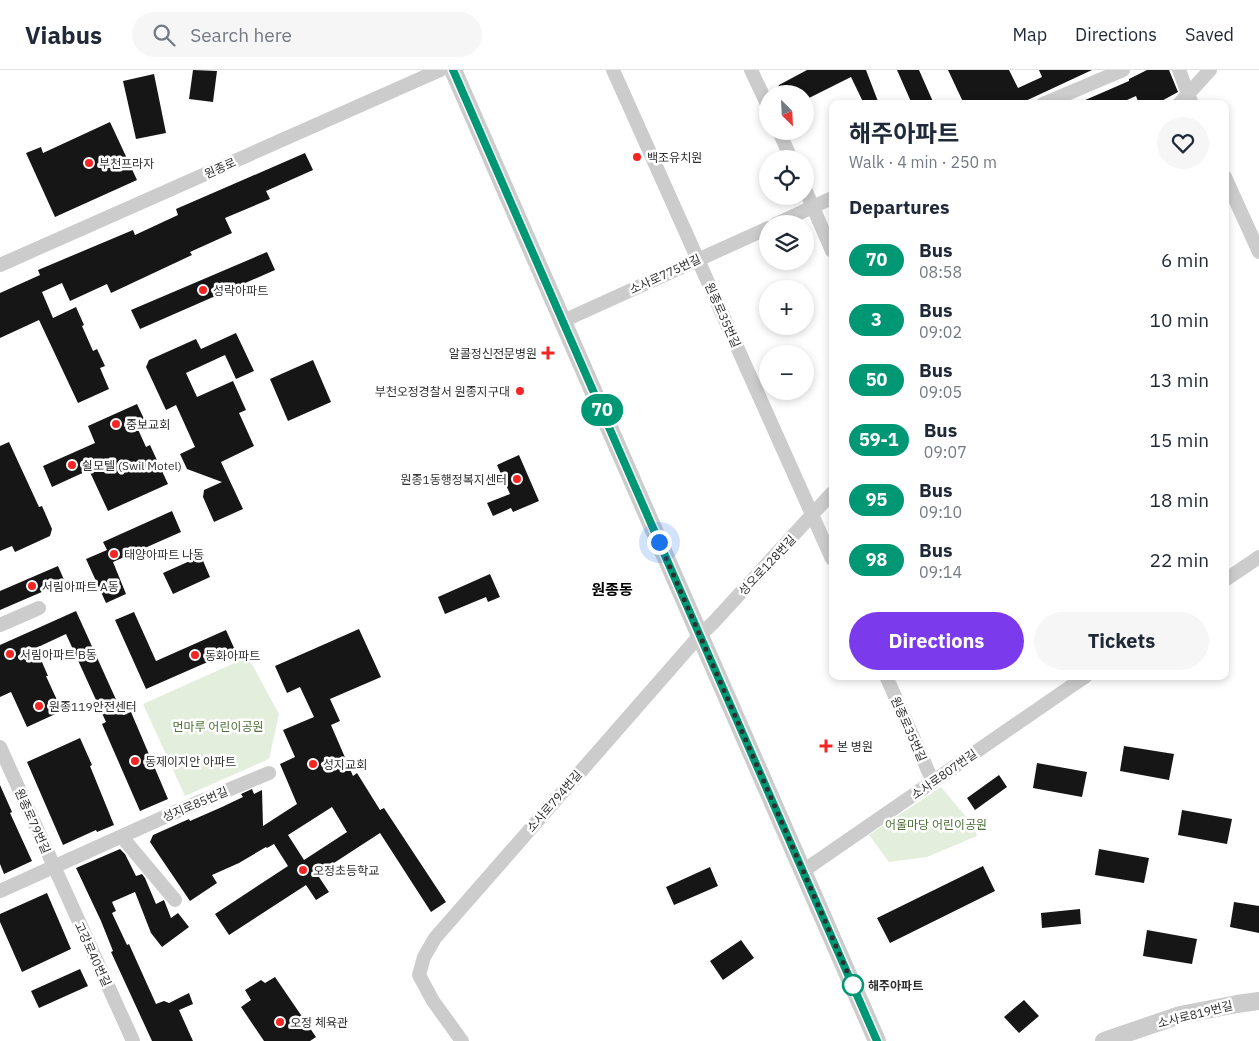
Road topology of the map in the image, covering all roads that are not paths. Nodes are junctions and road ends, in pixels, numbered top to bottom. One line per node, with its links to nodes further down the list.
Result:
1 (440, 70): 20 (street, 원종로)
2 (453, 70): 21 (street)
3 (613, 70): 19 (street, 원종로35번길)
4 (751, 70): 8 (street)
5 (1123, 70): 9 (street)
6 (1178, 70): 10 (street)
7 (1210, 70): 11 (street)
8 (759, 87)
9 (1052, 100)
10 (1186, 100)
11 (1187, 100)
12 (1229, 186): 18 (street)
13 (829, 199): 14 (street)
14 (813, 207): 15 (street); 17 (street)
15 (796, 215)
16 (759, 232): 19 (street, 소사로775번길)
17 (829, 244)
18 (1259, 252)
19 (698, 259): 21 (street, 소사로775번길); 23 (street, 원종로35번길)
20 (0, 265)
21 (563, 321): 29 (street)
22 (829, 496): 23 (street, 성오로128번길)
23 (812, 515): 24 (street, 원종로35번길); 29 (street, 성오로128번길)
24 (829, 552)
25 (1259, 557): 26 (street)
26 (1229, 577)
27 (39, 608): 28 (street)
28 (0, 625)
29 (700, 635): 37 (street); 42 (street, 소사로794번길)
30 (888, 680): 34 (street, 원종로35번길)
31 (1080, 680): 34 (street, 소사로807번길)
32 (0, 747): 36 (street, 원종로79번길)
33 (269, 773): 35 (street, 성지로85번길)
34 (932, 782): 37 (street, 소사로807번길)
35 (122, 836): 36 (street, 성지로85번길); 39 (street)
36 (54, 868): 38 (street, 성지로85번길); 41 (street, 고강로40번길)
37 (803, 871): 43 (street)
38 (0, 891)
39 (175, 900)
40 (1259, 1001): 44 (street, 소사로819번길)
41 (133, 1041)
42 (462, 1041)
43 (877, 1041)
44 (1104, 1041)

